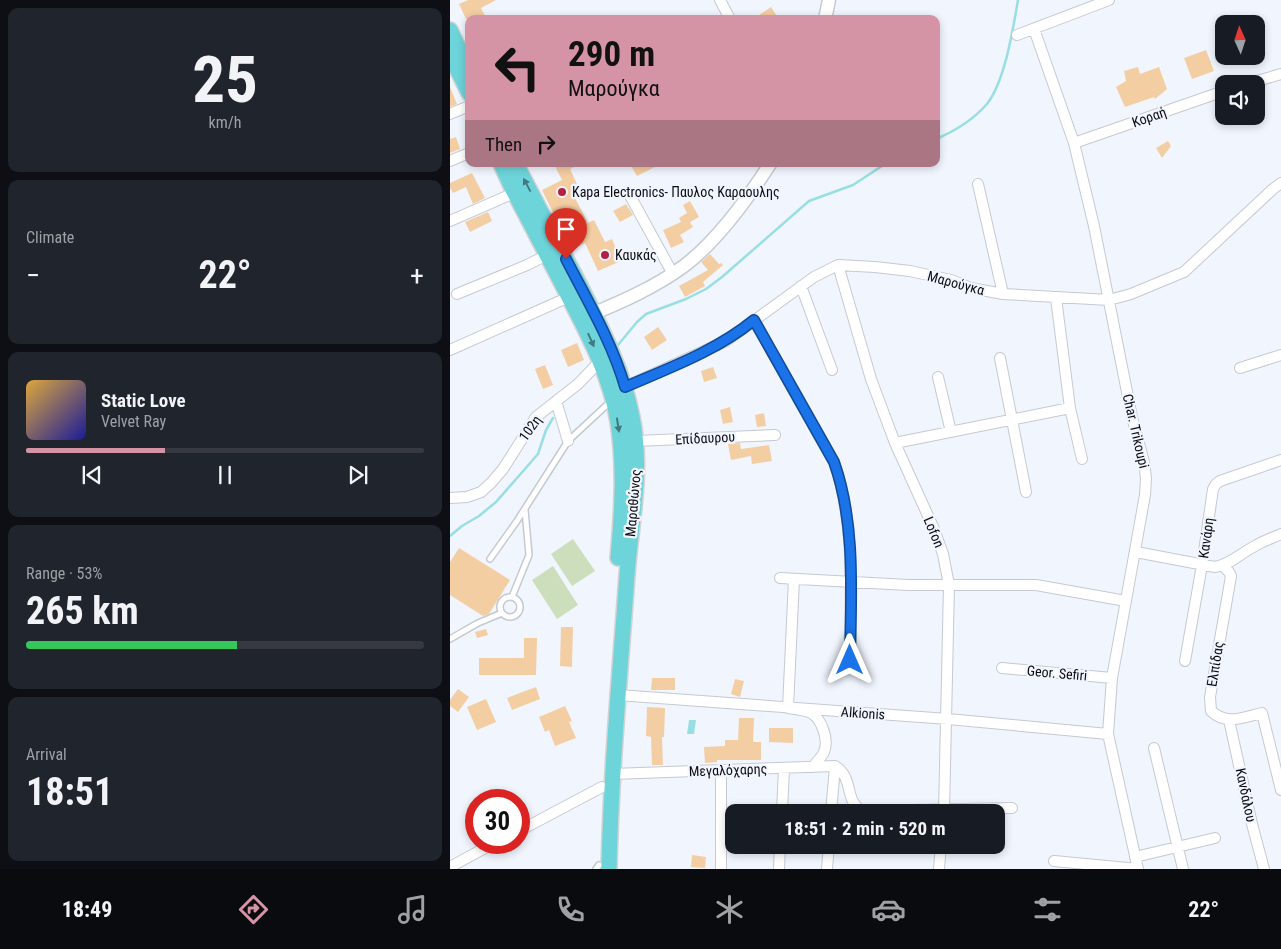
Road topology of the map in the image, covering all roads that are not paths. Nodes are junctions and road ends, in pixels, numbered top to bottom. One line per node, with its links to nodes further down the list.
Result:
1 (720, 0): 4 (street)
2 (829, 0): 5 (street)
3 (1109, 0): 6 (street)
4 (728, 15)
5 (825, 15)
6 (1034, 29): 8 (street); 17 (street, Char. Trikoupi)
7 (450, 30): 10 (main road)
8 (1017, 35)
9 (450, 55): 13 (main road)
10 (465, 62)
11 (1281, 74): 12 (street)
12 (1265, 79)
13 (465, 86)
14 (1215, 94): 17 (street, Κοραή)
15 (465, 108): 16 (street)
16 (450, 114)
17 (1074, 143): 36 (street, Char. Trikoupi)
18 (465, 155): 19 (street)
19 (450, 161)
20 (502, 167): 26 (main road, Μαραθώνος)
21 (517, 167): 37 (main road, Μαραθώνος, one-way to 21)
22 (768, 167): 30 (street)
23 (978, 184): 33 (street)
24 (1281, 184): 36 (street, Μαρούγκα)
25 (628, 192): 30 (street)
26 (514, 193): 27 (street); 28 (main road, Μαραθώνος)
27 (450, 221)
28 (547, 255): 32 (street); 34 (main road, Μαραθώνος)
29 (838, 266): 31 (street, Μαρούγκα); 33 (street, Μαρούγκα); 56 (street, Lofon)
30 (673, 274): 37 (street)
31 (801, 286): 38 (street, Μαρούγκα); 45 (street)
32 (457, 294)
33 (1002, 294): 35 (street, Μαρούγκα)
34 (569, 297): 37 (main road, Μαραθώνος); 39 (street)
35 (1056, 298): 36 (street, Μαρούγκα); 50 (street)
36 (1109, 300): 63 (street, Char. Trikoupi)
37 (588, 317): 40 (main road, Μαραθώνος); 43 (main road, Μαραθώνος, one-way to 43)
38 (754, 320): 47 (street, Μαρούγκα); 69 (street)
39 (450, 350)
40 (611, 350): 43 (street, 102η); 47 (main road, Μαραθώνος)
41 (1281, 355): 44 (street)
42 (1000, 358): 51 (street)
43 (600, 361): 48 (main road, Μαραθώνος); 49 (street, 102η)
44 (1240, 368)
45 (832, 370)
46 (938, 377): 52 (street)
47 (625, 387): 55 (main road, Μαραθώνος)
48 (613, 400): 54 (lane); 90 (main road, Μαραθώνος, one-way to 90)
49 (556, 401): 54 (street); 60 (street, 102η)
50 (1070, 408): 51 (street); 57 (street)
51 (1011, 419): 52 (street); 59 (street)
52 (950, 432): 56 (street)
53 (775, 434): 55 (street, Επίδαυρου)
54 (568, 441): 61 (lane)
55 (636, 441): 79 (main road, Μαραθώνος)
56 (895, 443): 70 (street, Lofon)
57 (1082, 459)
58 (1281, 460): 65 (street, Κανάρη)
59 (1026, 492)
60 (450, 498)
61 (525, 509): 64 (lane); 71 (lane)
62 (1281, 534): 66 (street)
63 (1136, 552): 65 (street); 72 (street, Char. Trikoupi)
64 (490, 559)
65 (1202, 565): 66 (street); 76 (street, Κανάρη)
66 (1223, 566): 82 (street, Ελπίδας)
67 (780, 578): 68 (street)
68 (794, 579): 69 (street); 80 (street)
69 (850, 581): 70 (street); 75 (street)
70 (949, 585): 72 (street); 81 (street, Lofon)
71 (512, 597): 73 (lane); 73 (lane)
72 (1126, 601): 78 (street, Char. Trikoupi)
73 (502, 613): 74 (lane)
74 (450, 639)
75 (850, 660)
76 (1185, 660)
77 (1002, 668): 78 (street, Geor. Sefiri)
78 (1112, 678): 83 (street, Char. Trikoupi)
79 (618, 695): 80 (street, Alkionis); 89 (main road, Μαραθώνος)
80 (788, 708): 81 (street, Alkionis); 85 (street)
81 (948, 719): 83 (street, Alkionis); 95 (street, Lofon)
82 (1229, 720): 91 (street); 115 (street, Κανδάλου)
83 (1108, 734): 105 (street, Char. Trikoupi)
84 (1154, 748): 100 (street)
85 (812, 767): 86 (street, Μεγαλόχαρης); 87 (street, Μεγαλόχαρης)
86 (784, 768): 88 (street, Μεγαλόχαρης); 92 (street)
87 (838, 768): 93 (street); 94 (street)
88 (721, 770): 89 (street, Μεγαλόχαρης); 109 (street)
89 (612, 774): 108 (main road, Μαραθώνος)
90 (602, 787): 98 (street); 108 (main road, Μαραθώνος)
91 (1281, 790)
92 (782, 804)
93 (832, 804)
94 (854, 804)
95 (944, 804)
96 (1005, 808): 97 (street)
97 (1012, 808)
98 (530, 825)
99 (1215, 838): 100 (street)
100 (1177, 847): 105 (street); 114 (street)
101 (474, 854): 107 (street)
102 (780, 854): 110 (street)
103 (828, 854): 111 (street)
104 (940, 854): 112 (street)
105 (1135, 857): 113 (street, Char. Trikoupi)
106 (1054, 861): 113 (street)
107 (450, 867)
108 (601, 868)
109 (721, 869)
110 (779, 869)
111 (827, 869)
112 (939, 869)
113 (1138, 869)
114 (1183, 869)
115 (1264, 869)

